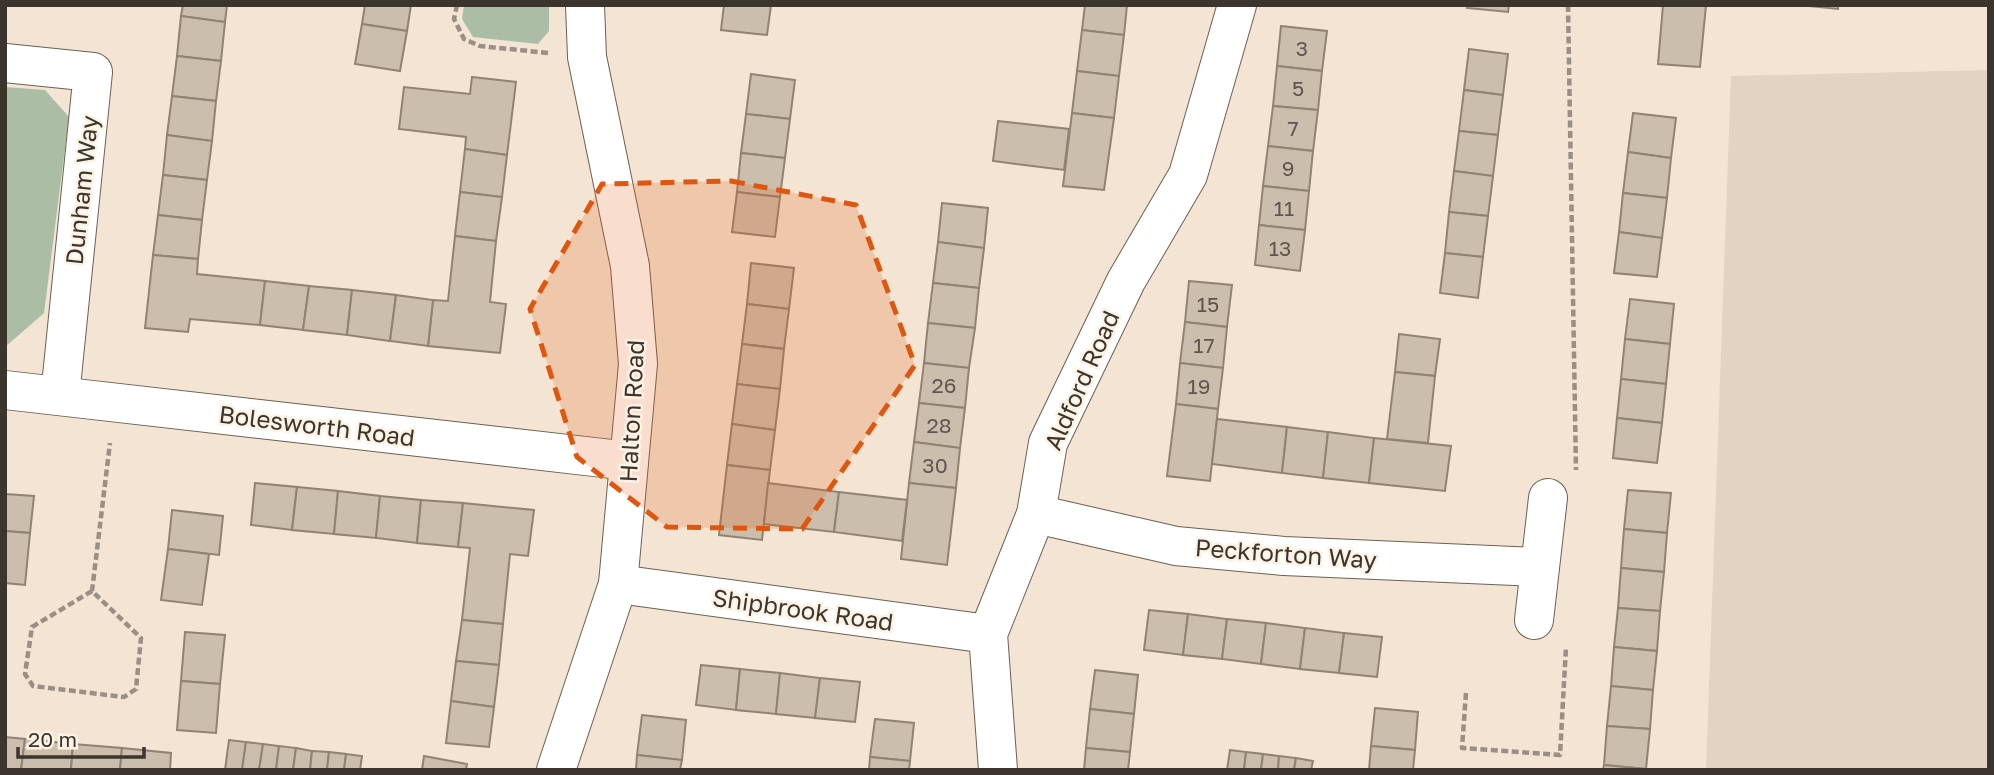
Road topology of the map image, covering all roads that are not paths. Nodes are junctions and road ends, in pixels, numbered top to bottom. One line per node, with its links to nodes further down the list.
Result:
1 (585, 5): 6 (street, Halton Road)
2 (1237, 5): 8 (street, Aldford Road)
3 (5, 63): 5 (street, Dunham Way)
4 (5, 390): 5 (street, Bolesworth Road)
5 (60, 396): 6 (street, Bolesworth Road)
6 (629, 461): 10 (street, Halton Road)
7 (1548, 498): 9 (street)
8 (1036, 513): 9 (street, Peckforton Way); 12 (street, Aldford Road)
9 (1540, 566): 11 (street)
10 (618, 584): 12 (street, Shipbrook Road); 13 (street, Halton Road)
11 (1534, 621)
12 (988, 634): 14 (street, Aldford Road)
13 (556, 770)
14 (998, 770)

